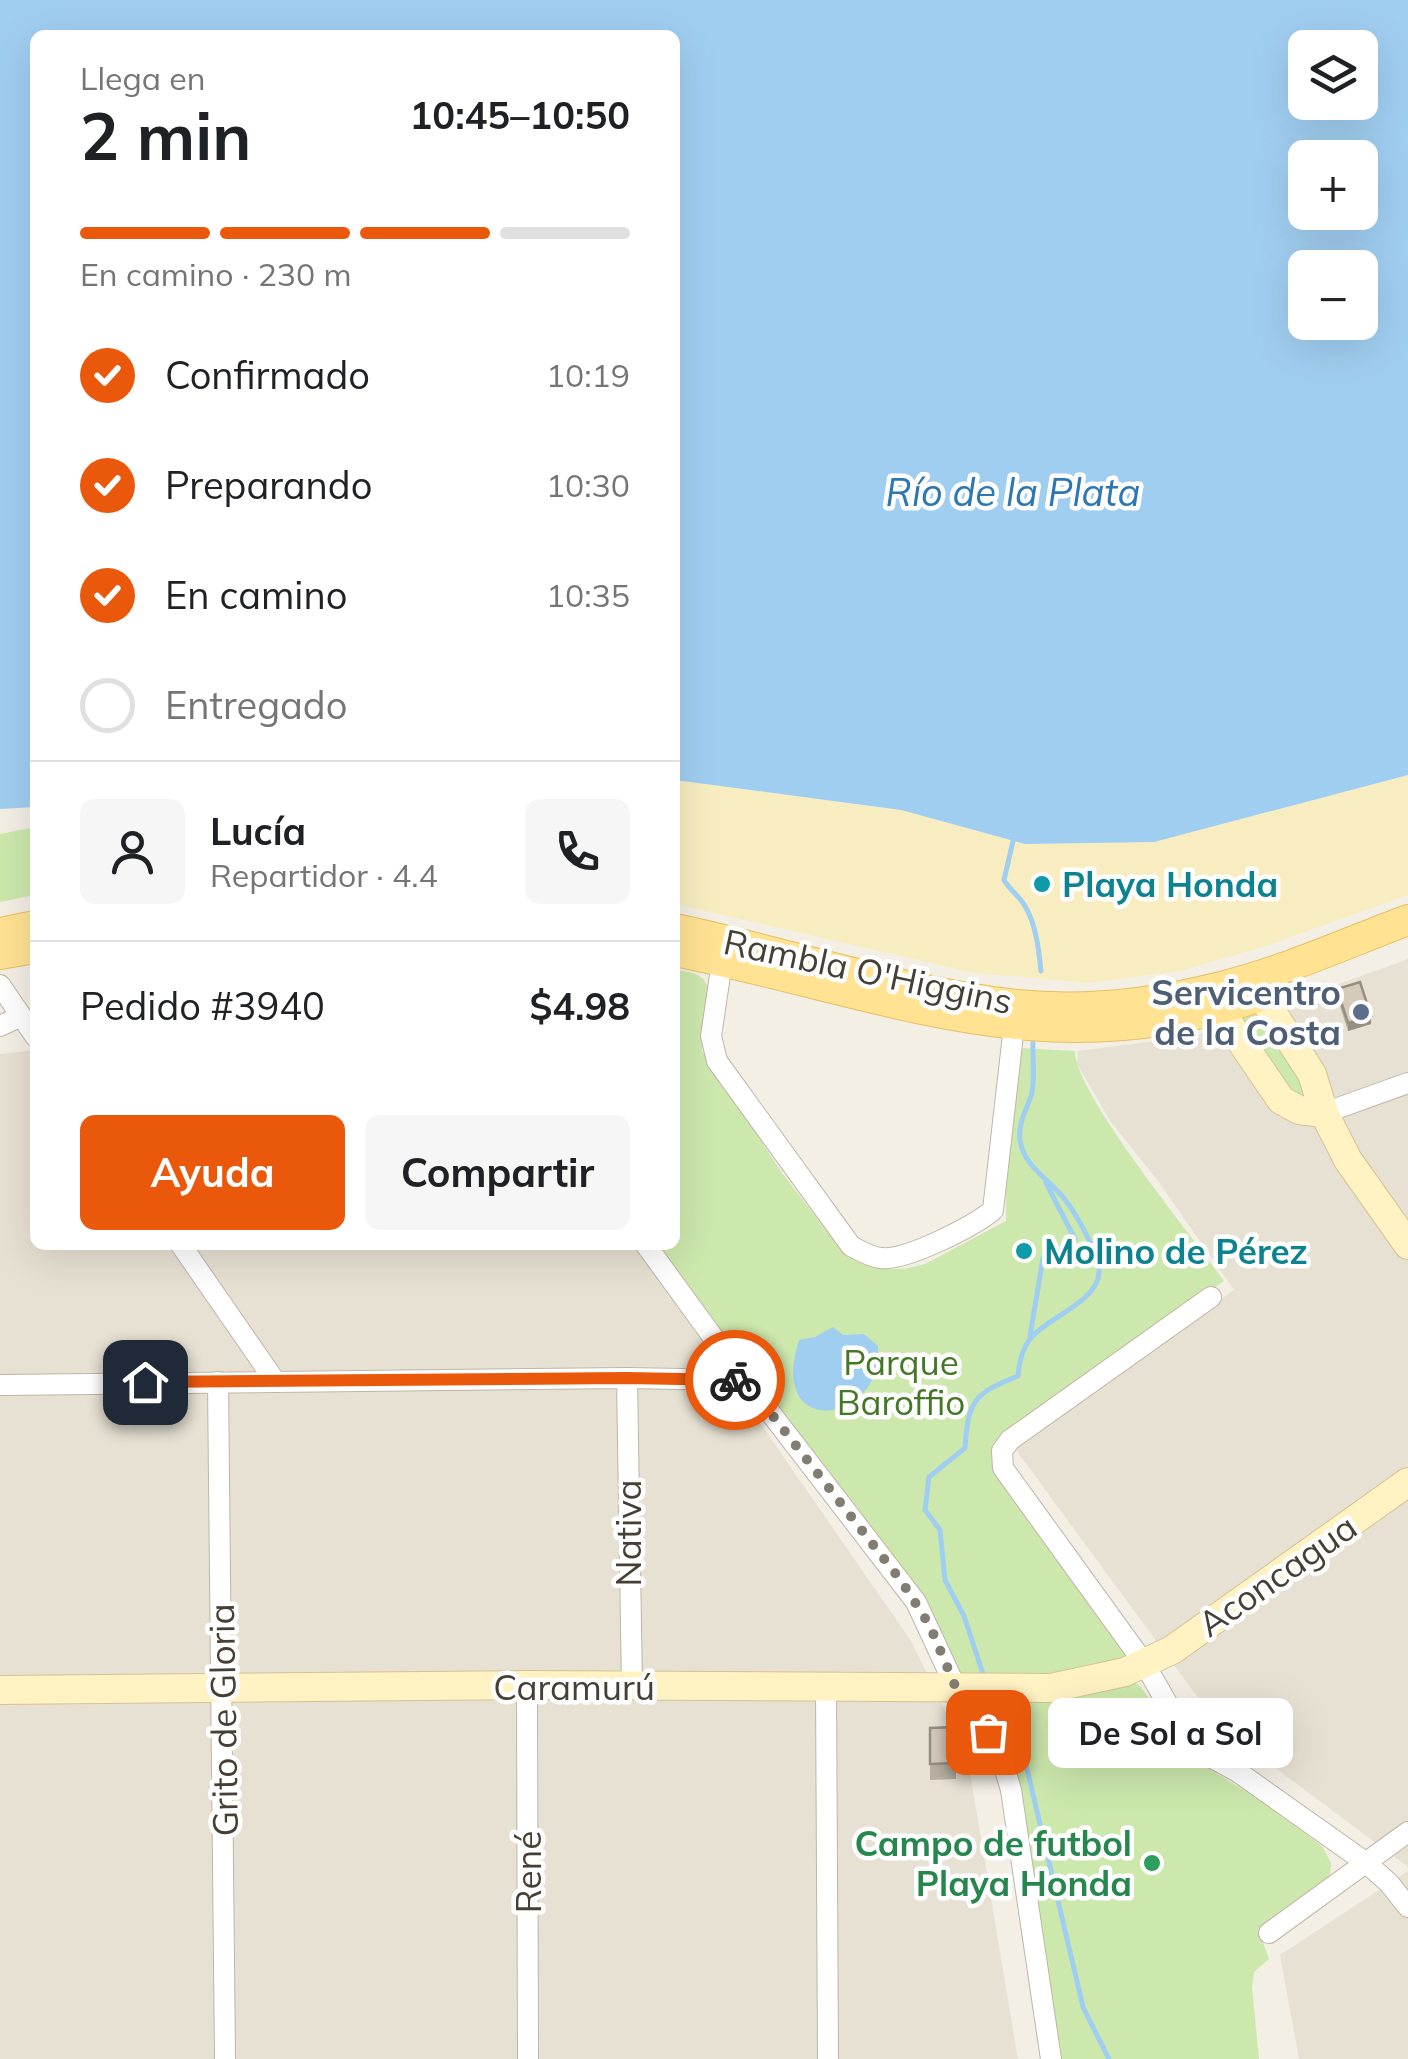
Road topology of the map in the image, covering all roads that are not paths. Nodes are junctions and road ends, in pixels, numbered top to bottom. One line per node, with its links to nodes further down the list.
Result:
1 (1408, 920): 11 (main road, Rambla O'Higgins)
2 (30, 927): 4 (main road)
3 (680, 931): 11 (main road, Rambla O'Higgins)
4 (0, 933)
5 (1408, 942): 11 (main road, Rambla O'Higgins)
6 (30, 949): 8 (main road)
7 (680, 952): 9 (main road, Rambla O'Higgins)
8 (0, 954)
9 (722, 962): 15 (main road, Rambla O'Higgins); 15 (street)
10 (0, 985): 13 (street)
11 (1255, 987): 12 (main road, Rambla O'Higgins); 18 (main road)
12 (1219, 1009): 15 (main road, Rambla O'Higgins); 18 (main road)
13 (22, 1016): 14 (street); 16 (street)
14 (0, 1026)
15 (1014, 1026)
16 (30, 1028)
17 (1408, 1083): 18 (street)
18 (1324, 1113): 19 (main road)
19 (1408, 1245)
20 (184, 1250): 25 (street)
21 (650, 1250): 24 (street)
22 (1212, 1297): 29 (street)
23 (627, 1378): 24 (street); 25 (street); 31 (street, Nativa)
24 (734, 1380): 33 (street)
25 (275, 1381): 26 (street)
26 (218, 1382): 27 (street); 35 (street, Grito de Gloria)
27 (0, 1384)
28 (1408, 1482): 29 (main road, Aconcagua)
29 (1144, 1663): 33 (main road, Caramurú); 37 (street)
30 (528, 1685): 31 (main road, Caramurú); 35 (main road, Caramurú); 41 (street, René)
31 (632, 1687): 32 (main road, Caramurú)
32 (826, 1688): 33 (main road, Caramurú); 42 (street)
33 (956, 1688): 43 (street)
34 (0, 1690): 35 (main road, Caramurú)
35 (223, 1690): 40 (street, Grito de Gloria)
36 (1408, 1832): 37 (street)
37 (1365, 1862): 38 (street); 39 (street)
38 (1408, 1907)
39 (1269, 1932)
40 (226, 2059)
41 (528, 2059)
42 (828, 2059)
43 (1051, 2059)

